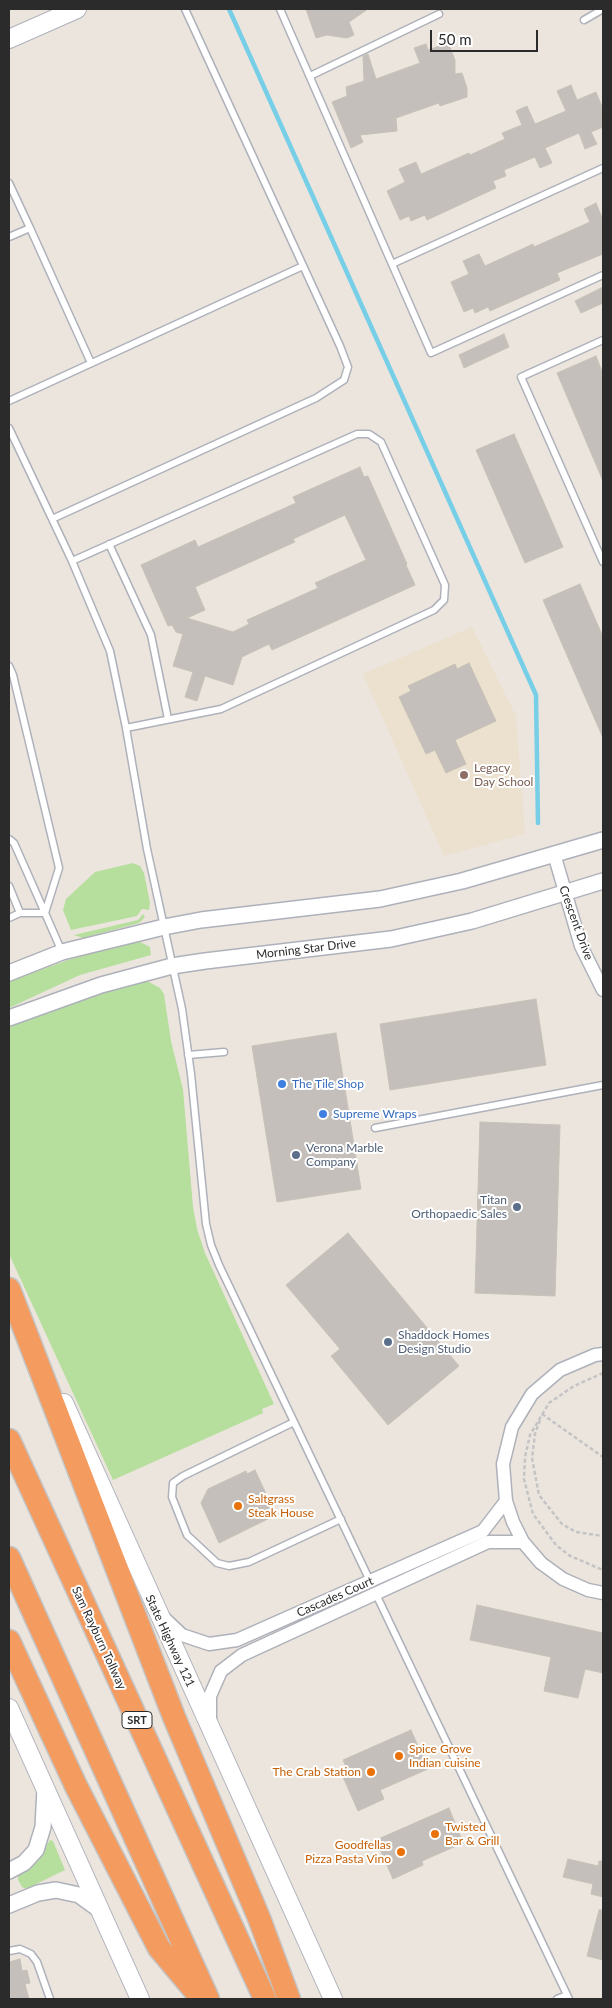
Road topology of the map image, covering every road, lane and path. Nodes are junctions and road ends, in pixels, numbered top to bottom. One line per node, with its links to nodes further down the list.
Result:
1 (77, 9): 7 (main road)
2 (186, 9): 15 (lane)
3 (280, 9): 8 (lane)
4 (603, 9): 6 (lane)
5 (439, 14): 8 (lane)
6 (584, 20)
7 (9, 39)
8 (310, 76): 14 (lane)
9 (603, 168): 14 (lane)
10 (9, 183): 11 (lane)
11 (11, 192): 12 (lane)
12 (30, 228): 13 (lane); 18 (lane)
13 (9, 238)
14 (392, 264): 16 (lane)
15 (304, 266): 18 (lane); 21 (lane)
16 (603, 275)
17 (603, 340): 23 (lane)
18 (91, 364): 19 (lane)
19 (9, 401)
20 (9, 428): 21 (lane)
21 (52, 519): 24 (lane)
22 (109, 544): 24 (lane); 26 (lane); 26 (lane)
23 (602, 558)
24 (72, 561): 27 (lane)
25 (9, 666): 34 (lane)
26 (168, 719): 27 (lane)
27 (126, 728): 37 (lane)
28 (9, 839): 34 (lane)
29 (603, 840): 30 (street)
30 (554, 854): 33 (street, Crescent Drive); 37 (street)
31 (603, 881): 33 (street, Morning Star Drive)
32 (9, 886): 35 (lane)
33 (564, 892): 39 (street, Morning Star Drive); 41 (street, Crescent Drive)
34 (45, 912): 35 (lane); 38 (lane)
35 (20, 913): 36 (lane)
36 (9, 918)
37 (164, 926): 38 (street); 39 (lane)
38 (62, 952): 40 (street)
39 (172, 966): 42 (street, Morning Star Drive); 44 (lane)
40 (9, 973)
41 (603, 990)
42 (9, 1018)
43 (224, 1052): 44 (lane)
44 (188, 1055): 52 (lane)
45 (603, 1085): 46 (lane)
46 (375, 1128)
47 (9, 1281): 64 (main road, State Highway 121)
48 (9, 1289): 79 (highway)
49 (600, 1352): 55 (street)
50 (603, 1374): 51 (path)
51 (542, 1414): 54 (path); 57 (path); 60 (path)
52 (294, 1422): 56 (lane); 56 (lane)
53 (9, 1440): 78 (highway, Sam Rayburn Tollway / SRT)
54 (603, 1457)
55 (506, 1501): 58 (street); 61 (street, Cascades Court)
56 (340, 1519): 61 (lane)
57 (603, 1536)
58 (523, 1542): 62 (street); 63 (street, Cascades Court)
59 (9, 1558): 77 (highway)
60 (603, 1570)
61 (370, 1581): 63 (lane); 64 (street, Cascades Court)
62 (603, 1593)
63 (376, 1594): 67 (street, Cascades Court); 73 (lane)
64 (156, 1610): 67 (main road, State Highway 121)
65 (9, 1641): 76 (highway)
66 (9, 1708): 68 (main road)
67 (210, 1728): 80 (main road, State Highway 121)
68 (45, 1788): 69 (street); 71 (main road)
69 (9, 1870)
70 (9, 1905): 71 (street)
71 (101, 1911): 75 (main road)
72 (9, 1951): 74 (lane)
73 (568, 1997): 81 (lane)
74 (50, 1999)
75 (140, 1999)
76 (202, 1999)
77 (208, 1999)
78 (265, 1999)
79 (289, 1999)
80 (333, 1999)
81 (557, 1999)

